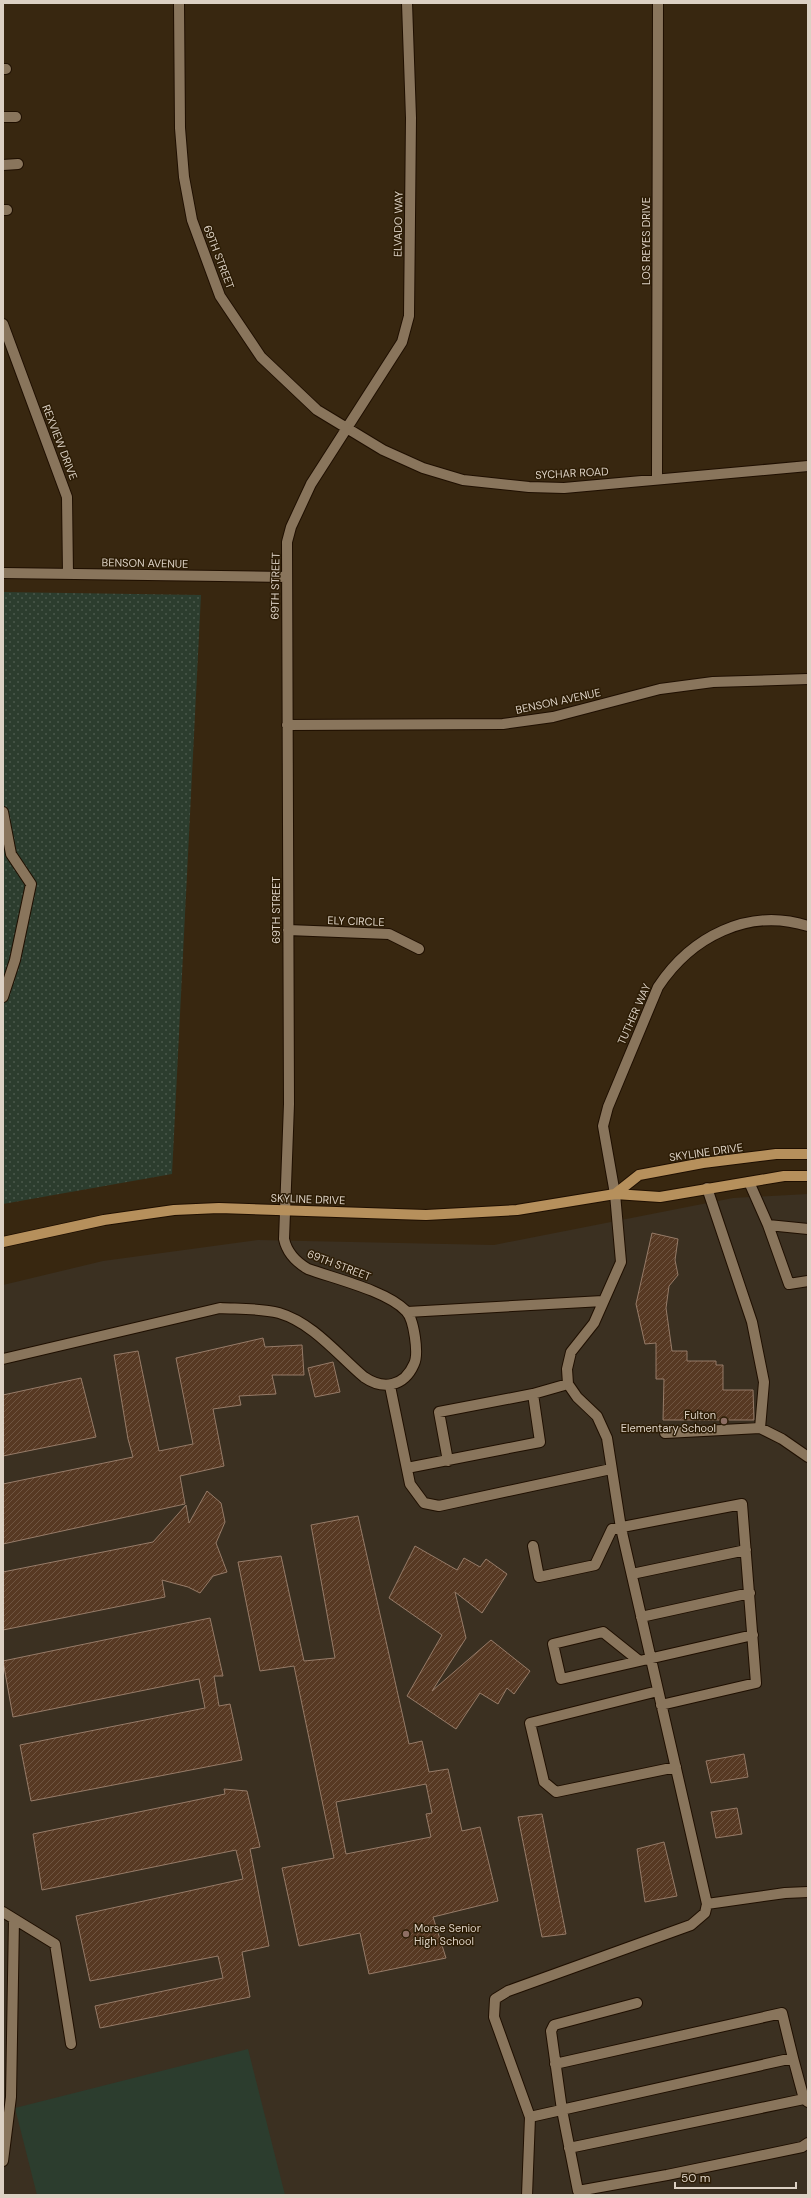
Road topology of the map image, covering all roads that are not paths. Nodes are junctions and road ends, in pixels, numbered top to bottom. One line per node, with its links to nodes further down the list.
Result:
1 (179, 3): 9 (street, 69TH STREET)
2 (407, 3): 9 (street, ELVADO WAY)
3 (658, 3): 11 (street, LOS REYES DRIVE)
4 (3, 117): 5 (street)
5 (16, 117)
6 (18, 164): 7 (street)
7 (3, 165)
8 (3, 324): 13 (street, REXVIEW DRIVE)
9 (347, 429): 11 (street, SYCHAR ROAD); 14 (street, 69TH STREET)
10 (808, 466): 11 (street, SYCHAR ROAD)
11 (657, 479)
12 (3, 573): 13 (street, BENSON AVENUE)
13 (68, 574): 14 (street, BENSON AVENUE)
14 (286, 576): 16 (street, 69TH STREET)
15 (808, 679): 16 (street, BENSON AVENUE)
16 (287, 725): 19 (street, 69TH STREET)
17 (3, 812): 21 (street)
18 (808, 926): 26 (street, TUTHER WAY)
19 (288, 930): 20 (street, ELY CIRCLE); 27 (street, 69TH STREET)
20 (419, 949)
21 (3, 997)
22 (808, 1154): 26 (main road, SKYLINE DRIVE)
23 (808, 1176): 24 (main road, SKYLINE DRIVE)
24 (749, 1182): 25 (main road, SKYLINE DRIVE); 28 (street)
25 (707, 1188): 26 (main road, SKYLINE DRIVE); 38 (street)
26 (615, 1194): 27 (main road, SKYLINE DRIVE); 32 (street, TUTHER WAY)
27 (286, 1210): 30 (main road, SKYLINE DRIVE); 33 (street, 69TH STREET)
28 (768, 1225): 29 (street); 31 (street)
29 (808, 1229)
30 (3, 1242)
31 (808, 1281)
32 (603, 1302): 33 (street); 35 (street, TUTHER WAY)
33 (407, 1312): 36 (street)
34 (3, 1359): 36 (street)
35 (568, 1384): 37 (street); 43 (street)
36 (390, 1386): 42 (street)
37 (533, 1394): 41 (street); 41 (street)
38 (760, 1428): 39 (street); 40 (street)
39 (665, 1433)
40 (808, 1457)
41 (448, 1461): 42 (street)
42 (406, 1468): 43 (street)
43 (611, 1469): 44 (street)
44 (621, 1528): 45 (street); 46 (street); 47 (street)
45 (532, 1546)
46 (746, 1550): 47 (street); 48 (street)
47 (632, 1574): 49 (street)
48 (750, 1593): 49 (street); 50 (street)
49 (641, 1617): 51 (street)
50 (753, 1635): 51 (street); 54 (street)
51 (651, 1657): 52 (street); 53 (street)
52 (638, 1660): 52 (street)
53 (658, 1691): 54 (street); 55 (street)
54 (661, 1705): 55 (street)
55 (676, 1768): 57 (street)
56 (808, 1892): 57 (street)
57 (707, 1904): 66 (street)
58 (3, 1912): 59 (street)
59 (14, 1919): 61 (street); 69 (street)
60 (637, 2003): 63 (street)
61 (70, 2044)
62 (793, 2058): 63 (street); 64 (street); 65 (street)
63 (555, 2064): 65 (street)
64 (806, 2101): 68 (street)
65 (562, 2110): 66 (street); 68 (street)
66 (530, 2117): 70 (street)
67 (808, 2143): 68 (street)
68 (569, 2148)
69 (3, 2161)
70 (527, 2195)

